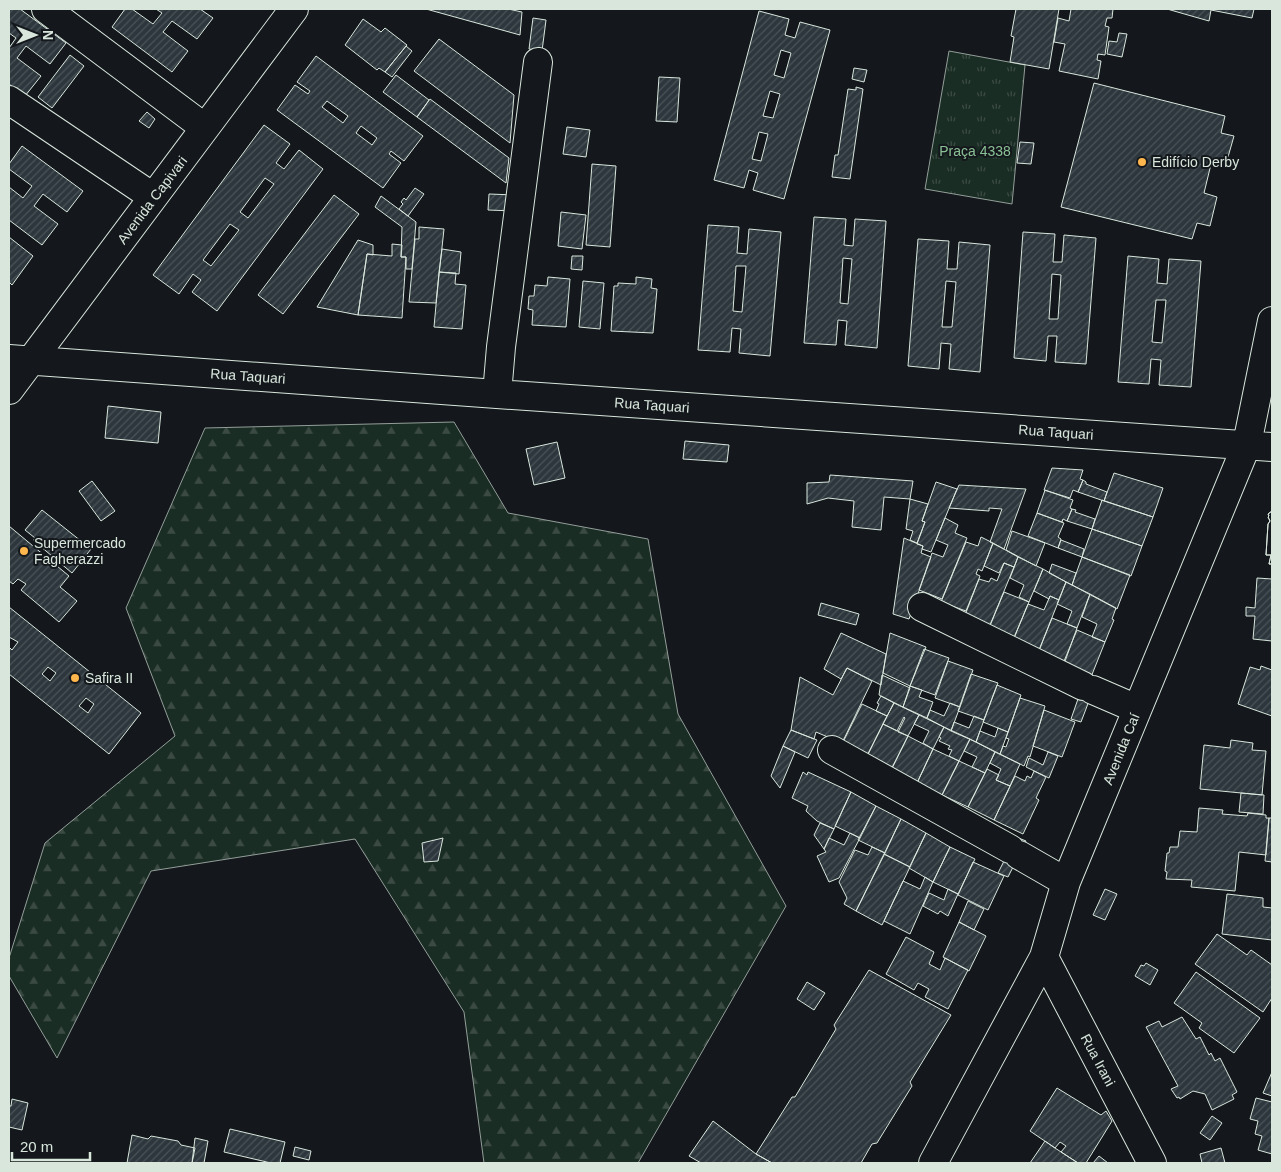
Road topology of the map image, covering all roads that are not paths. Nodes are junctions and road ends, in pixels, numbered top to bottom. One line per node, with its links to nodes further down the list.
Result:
1 (46, 9): 5 (street)
2 (294, 9): 5 (street, Avenida Capivari)
3 (538, 62): 10 (street)
4 (9, 100): 6 (street)
5 (205, 128): 6 (street, Avenida Capivari)
6 (153, 198): 8 (street, Avenida Capivari)
7 (1272, 321): 11 (street, Avenida Caí)
8 (20, 360): 9 (street, Avenida Capivari); 10 (street, Rua Taquari)
9 (9, 390)
10 (498, 394): 11 (street, Rua Taquari)
11 (1260, 446): 13 (street, Avenida Caí)
12 (922, 607): 13 (street)
13 (1137, 709): 15 (street, Avenida Caí)
14 (832, 750): 15 (street)
15 (1066, 882): 16 (street, Avenida Caí)
16 (1044, 957): 17 (street, Avenida Caí); 18 (street, Rua Irani)
17 (933, 1163)
18 (1152, 1163)

